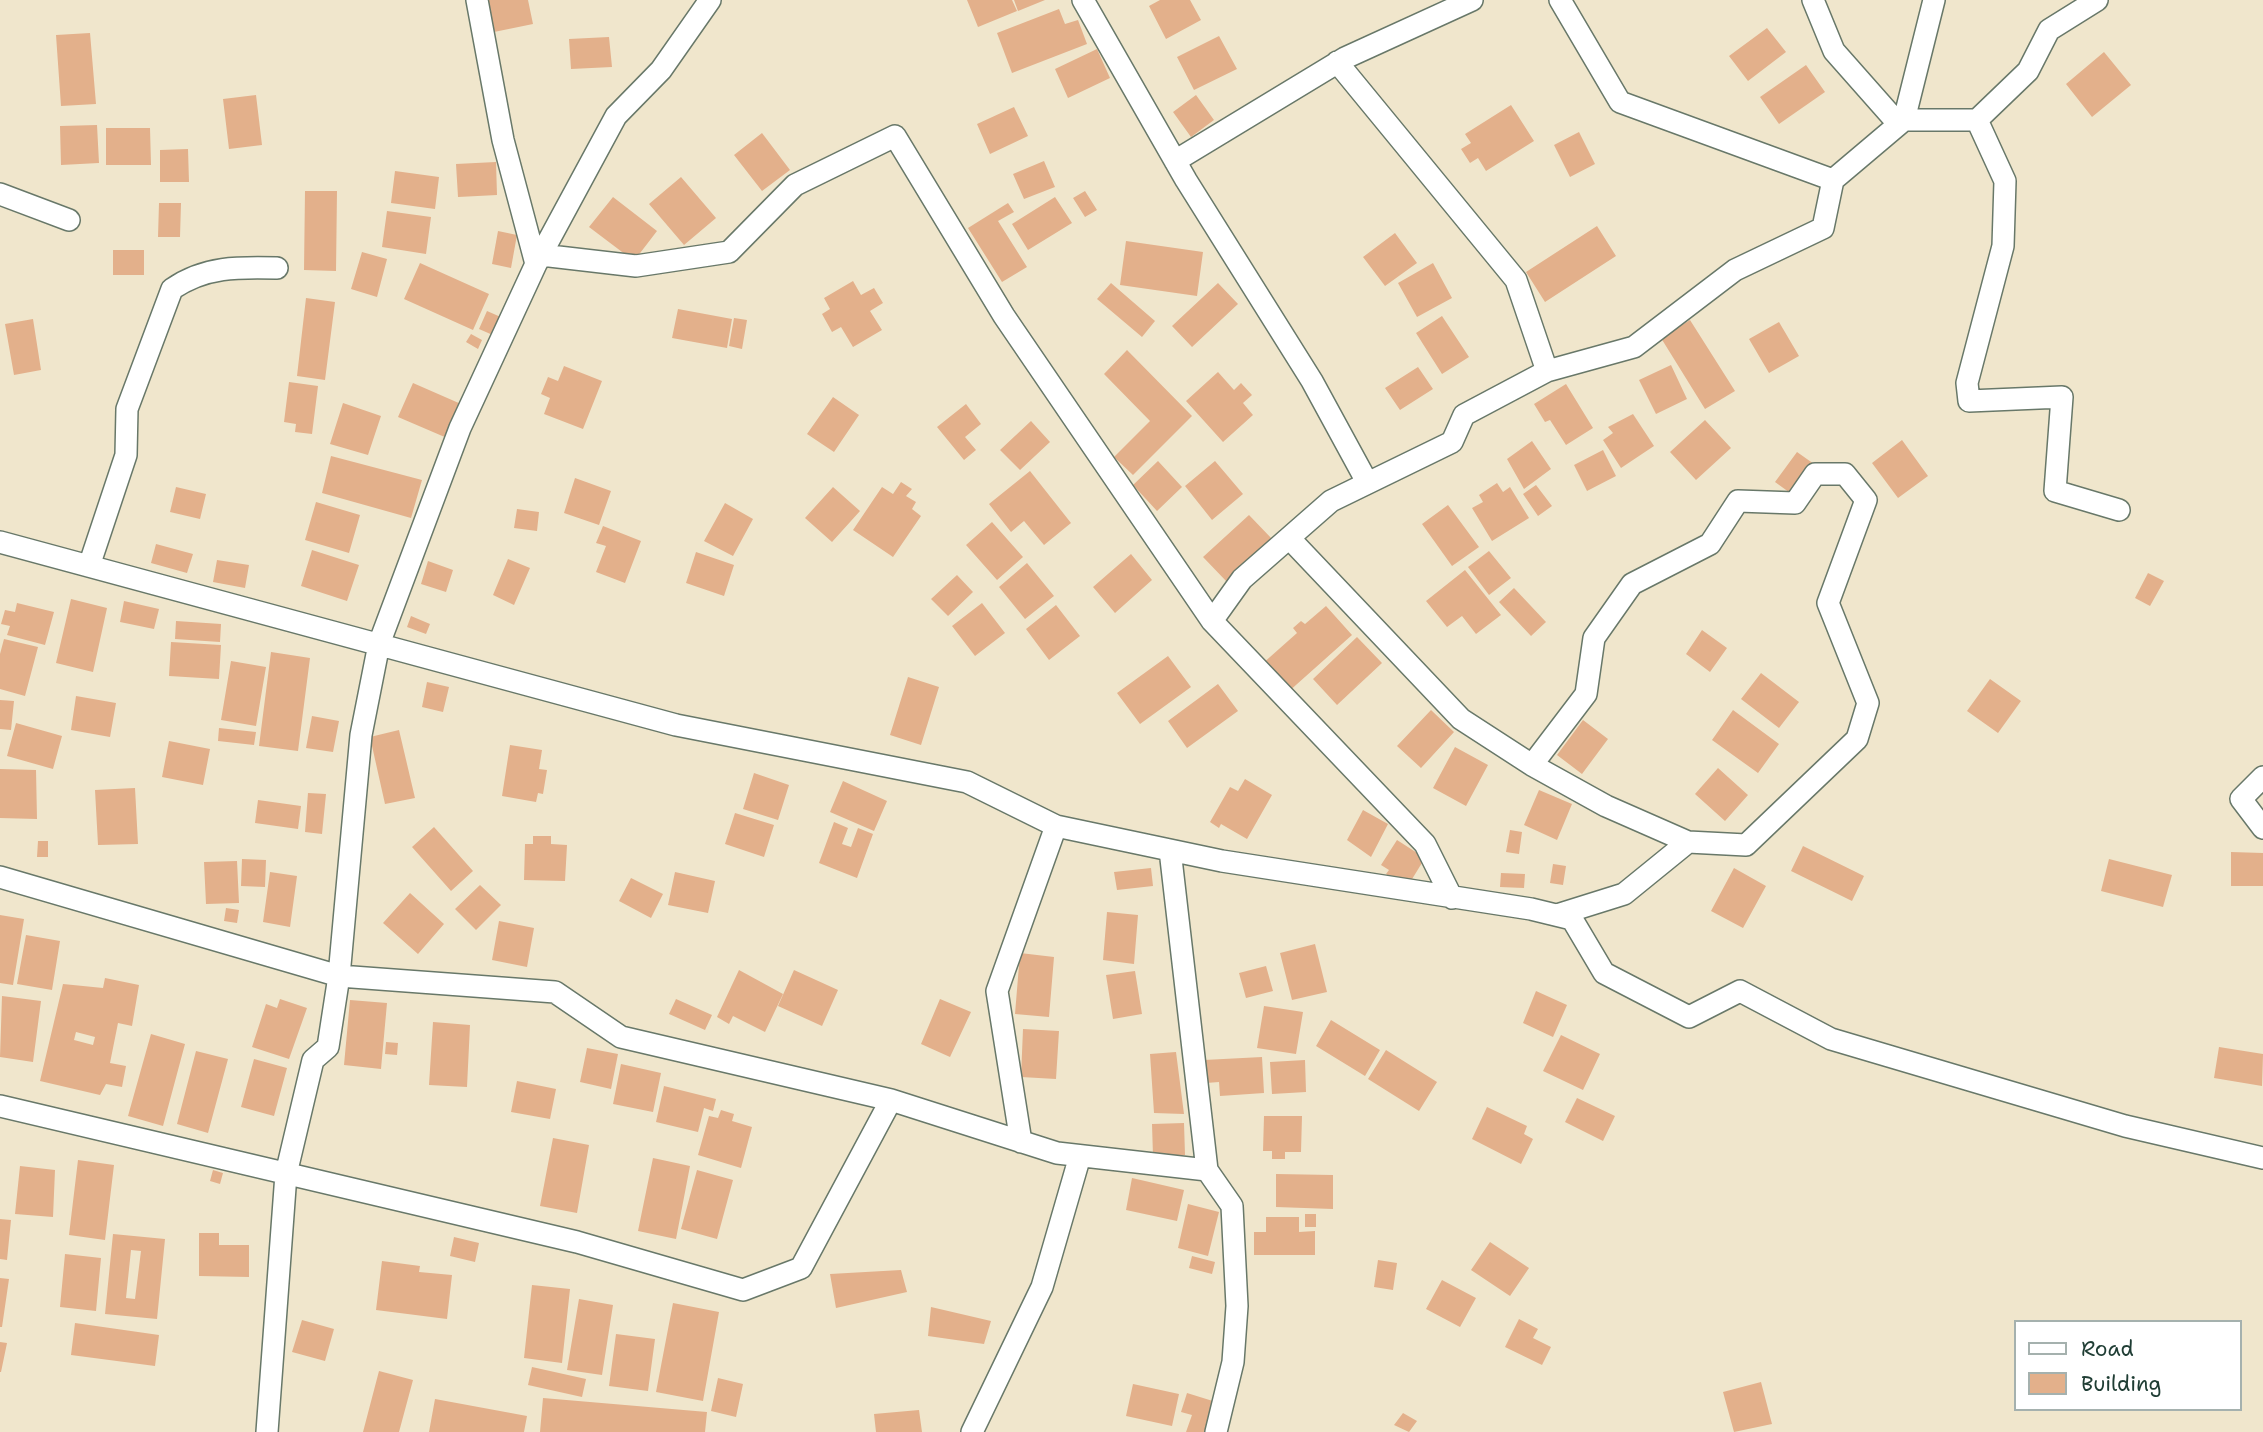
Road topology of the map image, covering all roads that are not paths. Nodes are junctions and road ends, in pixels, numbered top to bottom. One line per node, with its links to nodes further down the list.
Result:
1 (477, 0): 16 (street)
2 (709, 0): 16 (street)
3 (1083, 0): 12 (street)
4 (1472, 0): 9 (street)
5 (1560, 0): 13 (street)
6 (1813, 0): 10 (street)
7 (1934, 0): 10 (street)
8 (2096, 0): 11 (street)
9 (1337, 62): 12 (street); 18 (street)
10 (1904, 120): 11 (street); 13 (street)
11 (1977, 120): 20 (street)
12 (1175, 161): 19 (street)
13 (1833, 180): 18 (street)
14 (0, 194): 15 (street)
15 (69, 220)
16 (539, 259): 24 (street); 25 (street)
17 (277, 268): 23 (street)
18 (1547, 371): 19 (street)
19 (1367, 482): 21 (street)
20 (2119, 510)
21 (1290, 540): 24 (street); 26 (street)
22 (0, 542): 23 (street)
23 (89, 566): 25 (street)
24 (1212, 621): 33 (street)
25 (379, 644): 28 (street); 35 (street)
26 (1532, 765): 30 (street); 30 (street)
27 (2263, 777): 29 (street)
28 (1056, 825): 31 (street); 38 (street)
29 (2263, 828)
30 (1688, 842): 34 (street)
31 (1170, 850): 33 (street); 41 (street)
32 (0, 877): 35 (street)
33 (1451, 898): 34 (street)
34 (1557, 915): 40 (street)
35 (338, 976): 36 (street); 42 (street)
36 (891, 1100): 38 (street); 42 (street)
37 (0, 1106): 42 (street)
38 (1021, 1142): 39 (street)
39 (1080, 1156): 41 (street); 44 (street)
40 (2263, 1158)
41 (1207, 1170): 45 (street)
42 (286, 1174): 43 (street)
43 (267, 1432)
44 (972, 1432)
45 (1216, 1432)

